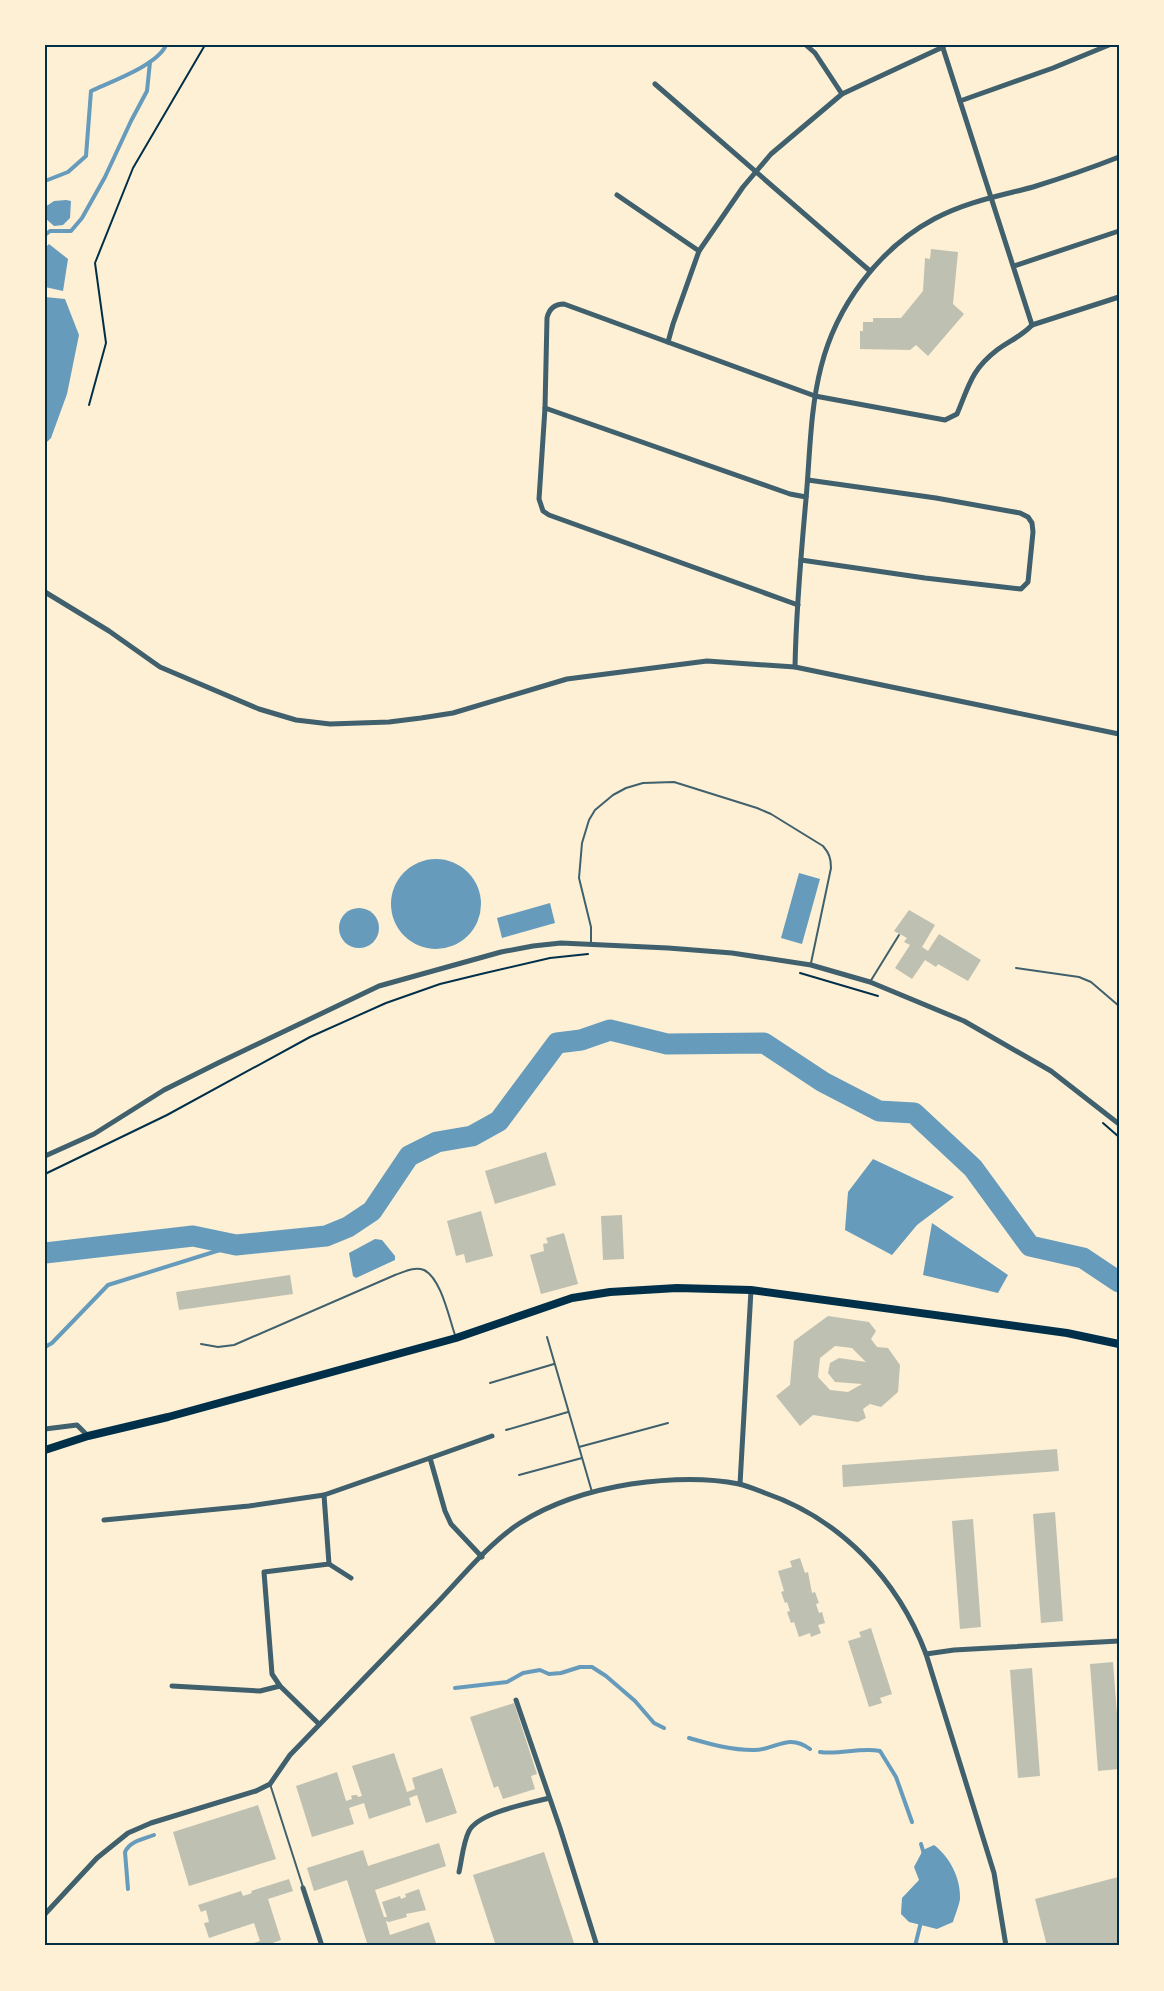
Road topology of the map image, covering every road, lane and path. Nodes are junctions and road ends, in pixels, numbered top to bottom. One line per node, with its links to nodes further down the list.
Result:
1 (205, 45): 20 (path)
2 (806, 45): 6 (street)
3 (1109, 45): 7 (street)
4 (942, 46): 6 (street); 7 (street)
5 (654, 84): 9 (street)
6 (842, 94): 9 (street)
7 (960, 101): 11 (street)
8 (1119, 157): 11 (street)
9 (756, 170): 13 (street); 15 (street)
10 (617, 195): 13 (street)
11 (992, 197): 14 (street); 15 (street)
12 (1119, 231): 14 (street)
13 (699, 251): 18 (street)
14 (1014, 266): 17 (street)
15 (870, 271): 19 (street)
16 (1119, 297): 17 (street)
17 (1032, 325): 19 (street)
18 (668, 342): 19 (street); 21 (street)
19 (815, 396): 22 (street)
20 (90, 405)
21 (545, 408): 23 (street); 26 (street)
22 (808, 480): 23 (street); 24 (street)
23 (806, 497): 24 (street)
24 (801, 560): 26 (street)
25 (45, 592): 27 (street)
26 (798, 605): 27 (street)
27 (795, 667): 28 (street)
28 (1119, 734)
29 (899, 935): 35 (lane)
30 (591, 944): 32 (street); 32 (lane); 41 (street)
31 (591, 954): 42 (path)
32 (811, 965): 35 (street)
33 (1016, 968): 37 (lane)
34 (794, 971): 36 (path)
35 (870, 982): 39 (street)
36 (882, 997)
37 (1119, 1006)
38 (1101, 1122): 40 (path)
39 (1119, 1124)
40 (1119, 1137)
41 (45, 1156)
42 (45, 1174)
43 (751, 1290): 45 (main road); 47 (main road); 61 (street)
44 (547, 1337): 48 (lane)
45 (456, 1338): 46 (lane); 54 (main road)
46 (201, 1344)
47 (1119, 1344)
48 (554, 1364): 49 (lane); 50 (lane)
49 (490, 1383)
50 (568, 1412): 53 (lane); 56 (lane)
51 (668, 1423): 56 (lane)
52 (45, 1429): 54 (street)
53 (507, 1430)
54 (88, 1436): 57 (main road)
55 (492, 1436): 58 (street)
56 (579, 1447): 59 (lane)
57 (45, 1450)
58 (430, 1458): 63 (street); 65 (street)
59 (582, 1458): 60 (lane); 62 (lane)
60 (519, 1476)
61 (740, 1484): 62 (street); 69 (street)
62 (592, 1492): 65 (street)
63 (324, 1495): 64 (street); 66 (street)
64 (104, 1520)
65 (482, 1557): 73 (street)
66 (329, 1564): 67 (street); 71 (street)
67 (351, 1578)
68 (1119, 1641): 69 (street)
69 (926, 1654): 81 (street)
70 (172, 1686): 71 (street)
71 (280, 1686): 73 (street)
72 (516, 1700): 75 (street)
73 (320, 1724): 74 (street)
74 (270, 1784): 77 (lane); 78 (street)
75 (549, 1798): 76 (street); 80 (street)
76 (459, 1872)
77 (303, 1888): 79 (street)
78 (45, 1914)
79 (322, 1946)
80 (597, 1946)
81 (1006, 1946)

